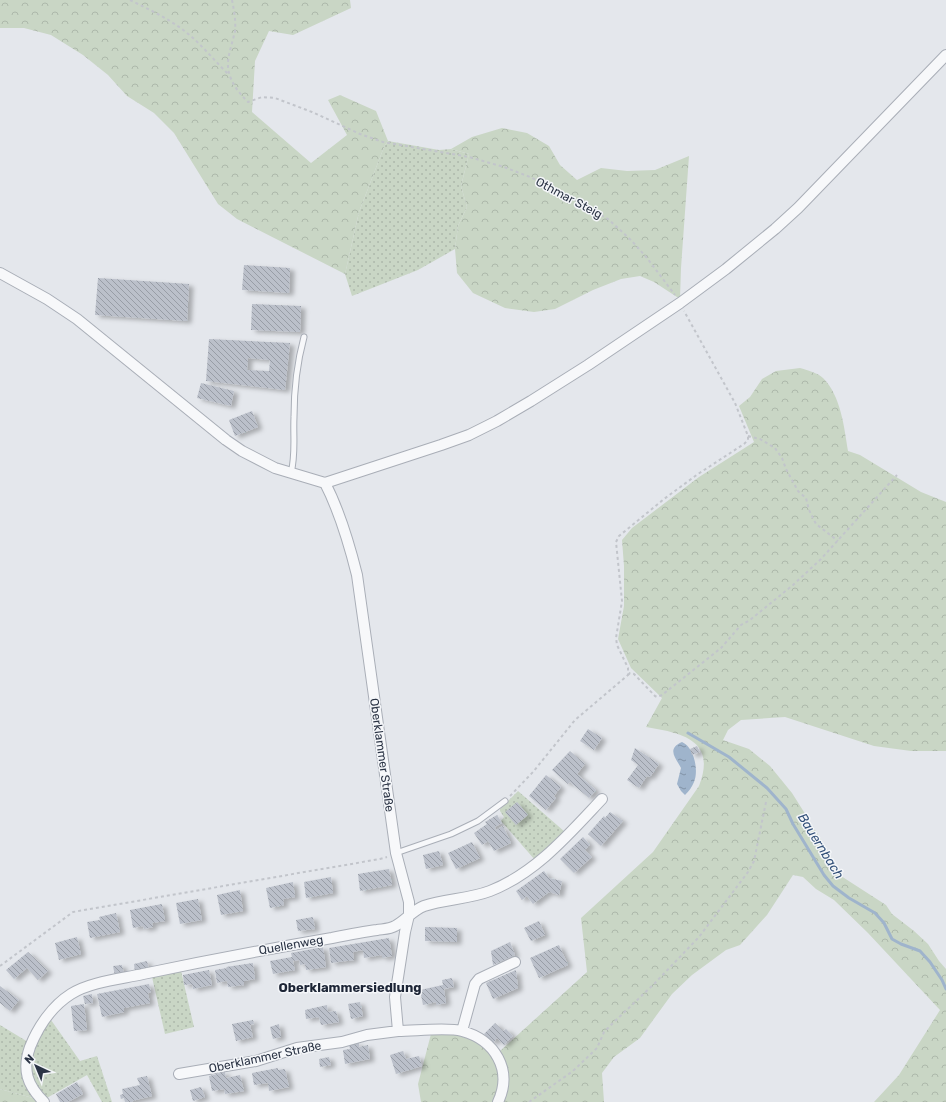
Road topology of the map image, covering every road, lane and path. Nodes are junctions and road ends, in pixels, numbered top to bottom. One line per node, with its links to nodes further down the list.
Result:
1 (130, 0): 4 (path)
2 (232, 0): 4 (path)
3 (946, 55): 6 (street)
4 (229, 75): 6 (path, Othmar Steig)
5 (0, 273): 9 (street)
6 (680, 303): 8 (path, Othmar Steig); 11 (street)
7 (304, 337): 9 (lane)
8 (748, 436): 12 (path); 13 (path)
9 (290, 473): 11 (street)
10 (897, 474): 12 (path)
11 (325, 483): 17 (street, Oberklammer Straße)
12 (838, 541): 13 (path)
13 (628, 675): 15 (path)
14 (602, 799): 18 (street, Quellenweg)
15 (505, 801): 17 (lane)
16 (766, 802): 26 (path)
17 (396, 853): 18 (street, Oberklammer Straße); 20 (path)
18 (409, 915): 21 (street, Oberklammer Straße); 24 (street, Quellenweg)
19 (515, 962): 22 (street)
20 (0, 966)
21 (398, 1030): 22 (street, Oberklammer Straße); 23 (street, Oberklammer Straße)
22 (462, 1031): 25 (street, Oberklammer Straße)
23 (179, 1074)
24 (44, 1102)
25 (498, 1102)
26 (529, 1102)

